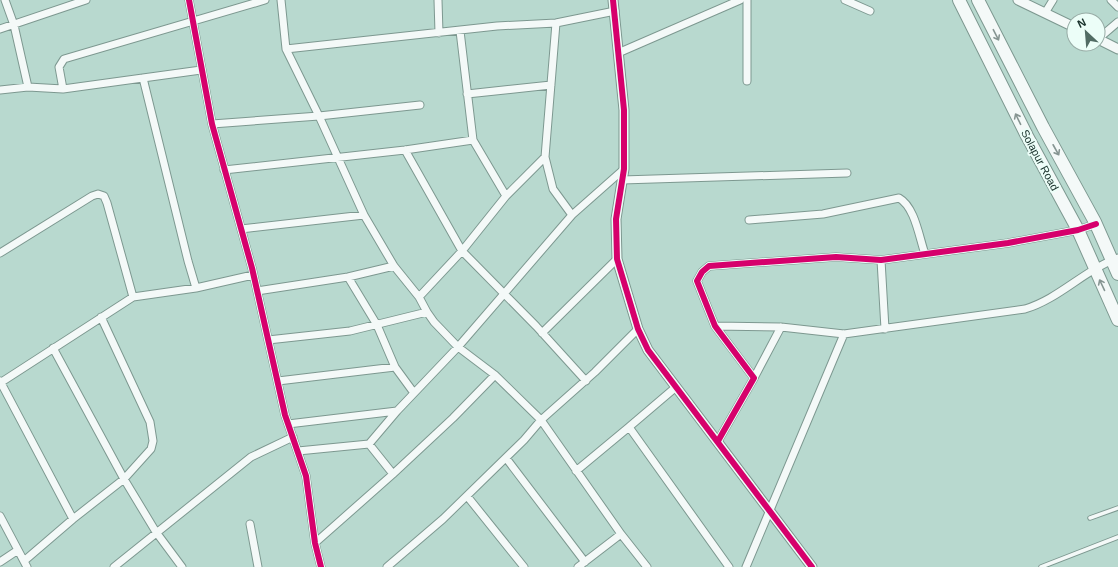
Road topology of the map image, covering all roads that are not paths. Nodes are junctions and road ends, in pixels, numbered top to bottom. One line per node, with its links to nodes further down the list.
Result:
1 (5, 0): 25 (street)
2 (86, 0): 25 (street)
3 (188, 0): 21 (street)
4 (265, 0): 16 (street)
5 (281, 0): 31 (street)
6 (438, 0): 29 (street)
7 (614, 0): 18 (street)
8 (740, 0): 33 (street)
9 (747, 0): 36 (street)
10 (845, 0): 19 (street)
11 (959, 0): 59 (main road, Solapur Road, one-way to 11)
12 (978, 0): 57 (main road, Solapur Road, one-way to 57)
13 (1018, 0): 20 (street)
14 (1053, 0): 20 (street)
15 (1111, 0): 17 (street)
16 (253, 2): 21 (street)
17 (1118, 7)
18 (615, 11): 23 (street); 33 (street)
19 (870, 11)
20 (1045, 13): 24 (street)
21 (193, 22): 34 (street); 39 (street)
22 (1118, 22): 28 (street)
23 (556, 23): 27 (street); 37 (street)
24 (1066, 23)
25 (14, 25): 26 (street); 38 (street)
26 (0, 29)
27 (460, 31): 29 (street); 41 (street)
28 (1106, 32)
29 (439, 33): 31 (street)
30 (1106, 43): 32 (street)
31 (286, 49): 43 (street)
32 (1118, 49)
33 (618, 53): 49 (street)
34 (201, 70): 35 (street); 44 (street)
35 (143, 78): 39 (street); 71 (street)
36 (747, 81)
37 (551, 84): 41 (street); 48 (street)
38 (28, 87): 39 (street); 40 (street)
39 (63, 89)
40 (0, 90)
41 (467, 94): 45 (street)
42 (420, 104): 43 (street)
43 (319, 116): 44 (street); 47 (street)
44 (212, 124): 50 (street)
45 (473, 140): 46 (street); 53 (street)
46 (405, 150): 47 (street); 60 (street)
47 (339, 157): 50 (street); 54 (street)
48 (545, 157): 53 (street); 55 (street)
49 (624, 169): 52 (street); 55 (street)
50 (224, 170): 58 (street)
51 (847, 173): 52 (street)
52 (622, 180): 63 (street)
53 (506, 196): 60 (street)
54 (364, 215): 58 (street); 66 (street)
55 (572, 215): 73 (street)
56 (749, 220): 62 (street)
57 (1096, 224): 59 (street); 64 (main road, Solapur Road)
58 (241, 229): 69 (street)
59 (1078, 230): 62 (street); 67 (main road, Solapur Road)
60 (462, 251): 73 (street); 75 (street)
61 (0, 253): 74 (street)
62 (925, 254): 65 (street)
63 (617, 259): 82 (street); 84 (street)
64 (1115, 259): 67 (street); 68 (main road, Solapur Road)
65 (881, 260): 80 (street); 83 (street)
66 (394, 266): 70 (street); 75 (street)
67 (1094, 269): 78 (main road, Solapur Road, one-way to 67); 83 (street)
68 (1118, 274)
69 (253, 275): 71 (street); 72 (street)
70 (348, 277): 72 (street); 79 (street)
71 (196, 288): 74 (street)
72 (257, 291): 86 (street)
73 (504, 294): 84 (street); 87 (street)
74 (133, 296): 77 (street)
75 (419, 297): 76 (street)
76 (427, 312): 79 (street); 87 (street)
77 (101, 317): 88 (street); 108 (street)
78 (1118, 320)
79 (377, 326): 86 (street); 89 (street)
80 (715, 326): 81 (street); 91 (street)
81 (781, 327): 85 (street); 91 (street)
82 (638, 329): 93 (street); 95 (street)
83 (885, 329): 85 (street)
84 (542, 333): 93 (street)
85 (844, 334): 111 (street)
86 (268, 340): 92 (street)
87 (458, 347): 90 (street); 96 (street)
88 (53, 348): 94 (street); 108 (street)
89 (395, 367): 92 (street); 96 (street)
90 (495, 375): 98 (street); 107 (street)
91 (754, 378): 102 (street)
92 (278, 381): 99 (street)
93 (586, 381): 98 (street)
94 (0, 382): 114 (street)
95 (676, 387): 100 (street); 102 (street)
96 (414, 393): 97 (street)
97 (397, 411): 99 (street); 103 (street)
98 (541, 420): 105 (street); 106 (street)
99 (288, 424): 101 (street)
100 (629, 427): 106 (street); 132 (street)
101 (293, 437): 104 (street); 116 (street)
102 (718, 441): 111 (street)
103 (368, 444): 104 (street); 107 (street)
104 (298, 451): 119 (street)
105 (506, 458): 109 (street); 122 (street)
106 (576, 471): 117 (street)
107 (393, 474): 119 (street)
108 (124, 479): 114 (street); 116 (street)
109 (467, 496): 128 (street); 129 (street)
110 (1118, 508): 113 (lane)
111 (770, 510): 133 (street); 134 (street)
112 (0, 516): 120 (street)
113 (1090, 518)
114 (73, 519): 123 (street)
115 (250, 524): 126 (street)
116 (156, 532): 124 (street); 125 (street)
117 (622, 534): 122 (street); 131 (street)
118 (1118, 537): 135 (lane)
119 (314, 543): 127 (street)
120 (18, 550): 121 (street); 123 (street)
121 (0, 562)
122 (585, 562): 130 (street)
123 (26, 564)
124 (114, 567)
125 (182, 567)
126 (258, 567)
127 (321, 567)
128 (387, 567)
129 (524, 567)
130 (578, 567)
131 (647, 567)
132 (729, 567)
133 (746, 567)
134 (812, 567)
135 (1041, 567)

